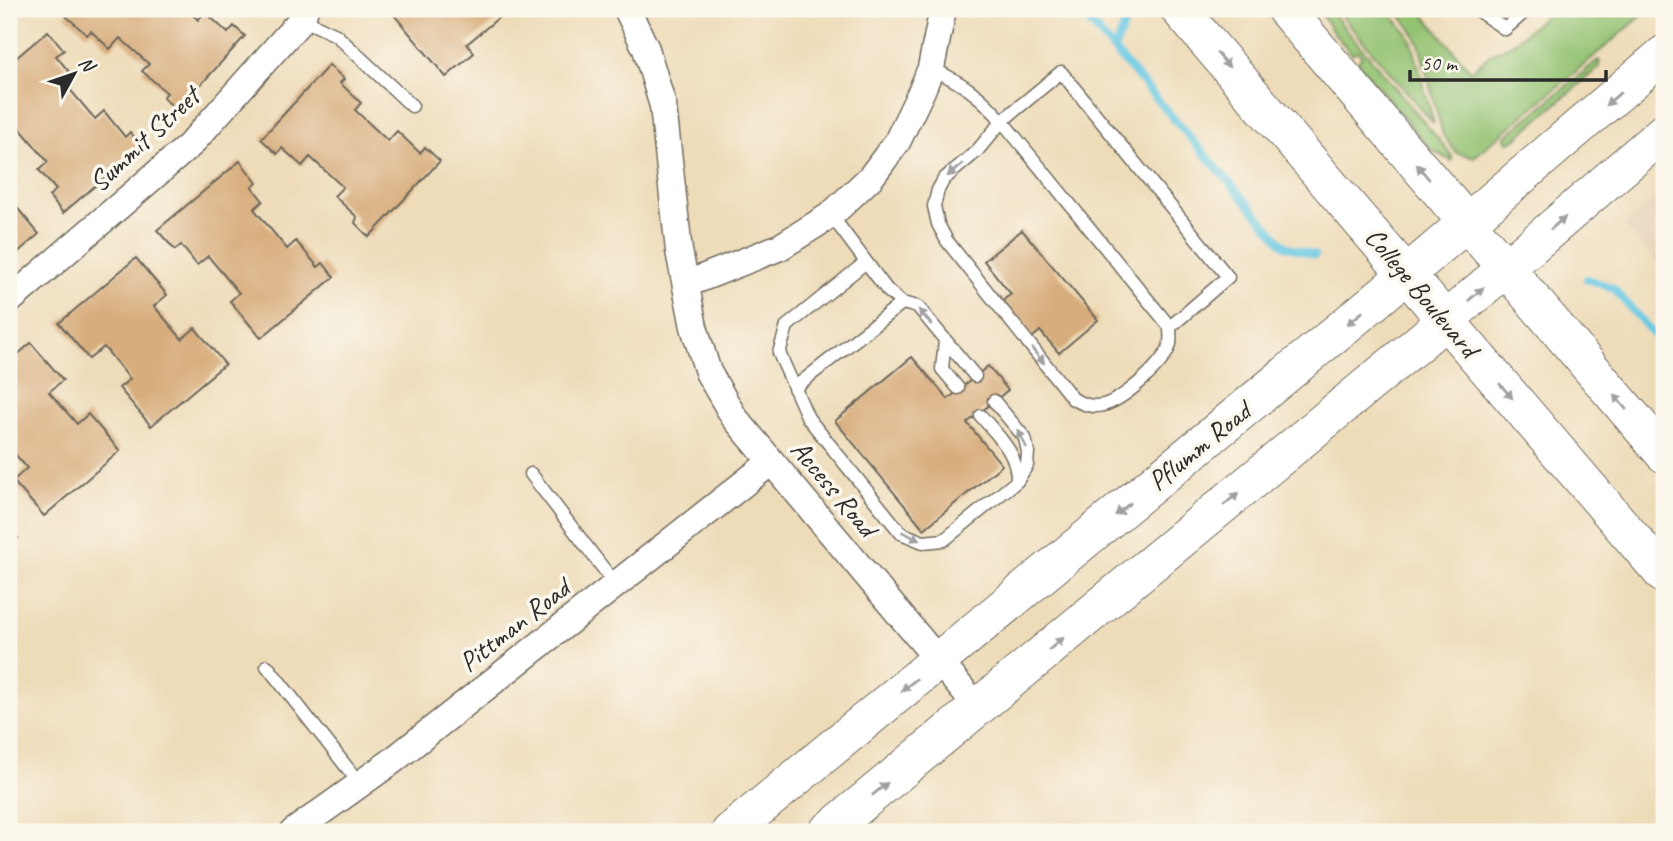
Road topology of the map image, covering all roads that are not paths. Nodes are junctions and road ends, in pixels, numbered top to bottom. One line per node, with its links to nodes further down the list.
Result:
1 (627, 9): 18 (street, Access Road)
2 (943, 9): 9 (street)
3 (1179, 9): 17 (main road, College Boulevard, one-way to 17)
4 (1285, 9): 14 (main road, one-way to 4)
5 (1479, 9): 6 (lane)
6 (1528, 9)
7 (304, 14): 10 (lane); 19 (street, Summit Street)
8 (1664, 54): 14 (main road, Pflumm Road, one-way to 14)
9 (931, 68): 11 (lane); 13 (street)
10 (412, 106)
11 (1002, 121): 22 (lane); 22 (lane); 22 (lane, one-way to 22)
12 (1664, 132): 16 (main road, one-way to 12)
13 (831, 215): 15 (lane); 18 (street)
14 (1468, 223): 16 (main road); 17 (main road, Pflumm Road)
15 (866, 262): 20 (lane); 25 (lane)
16 (1506, 268): 21 (main road, one-way to 16); 29 (main road, one-way to 16)
17 (1407, 275): 21 (main road, College Boulevard); 35 (main road, Pflumm Road, one-way to 35)
18 (687, 284): 30 (street, Access Road)
19 (9, 300)
20 (902, 303): 23 (lane, one-way to 20); 25 (lane)
21 (1446, 320): 33 (main road, College Boulevard, one-way to 33); 37 (main road, one-way to 21)
22 (1170, 327)
23 (945, 340): 24 (lane); 26 (lane)
24 (975, 376)
25 (794, 388): 32 (lane, one-way to 32)
26 (957, 388)
27 (995, 401): 32 (lane, one-way to 27)
28 (981, 416): 32 (lane)
29 (1664, 454)
30 (771, 462): 34 (street, Pittman Road); 35 (street, Access Road)
31 (531, 474): 34 (lane)
32 (1017, 481)
33 (1664, 575)
34 (616, 584): 38 (street, Pittman Road)
35 (938, 661): 37 (street, Access Road); 40 (main road, Pflumm Road, one-way to 40)
36 (267, 666): 38 (lane)
37 (979, 709): 41 (main road, one-way to 37)
38 (360, 785): 39 (street, Pittman Road)
39 (293, 832)
40 (730, 832)
41 (827, 832)

